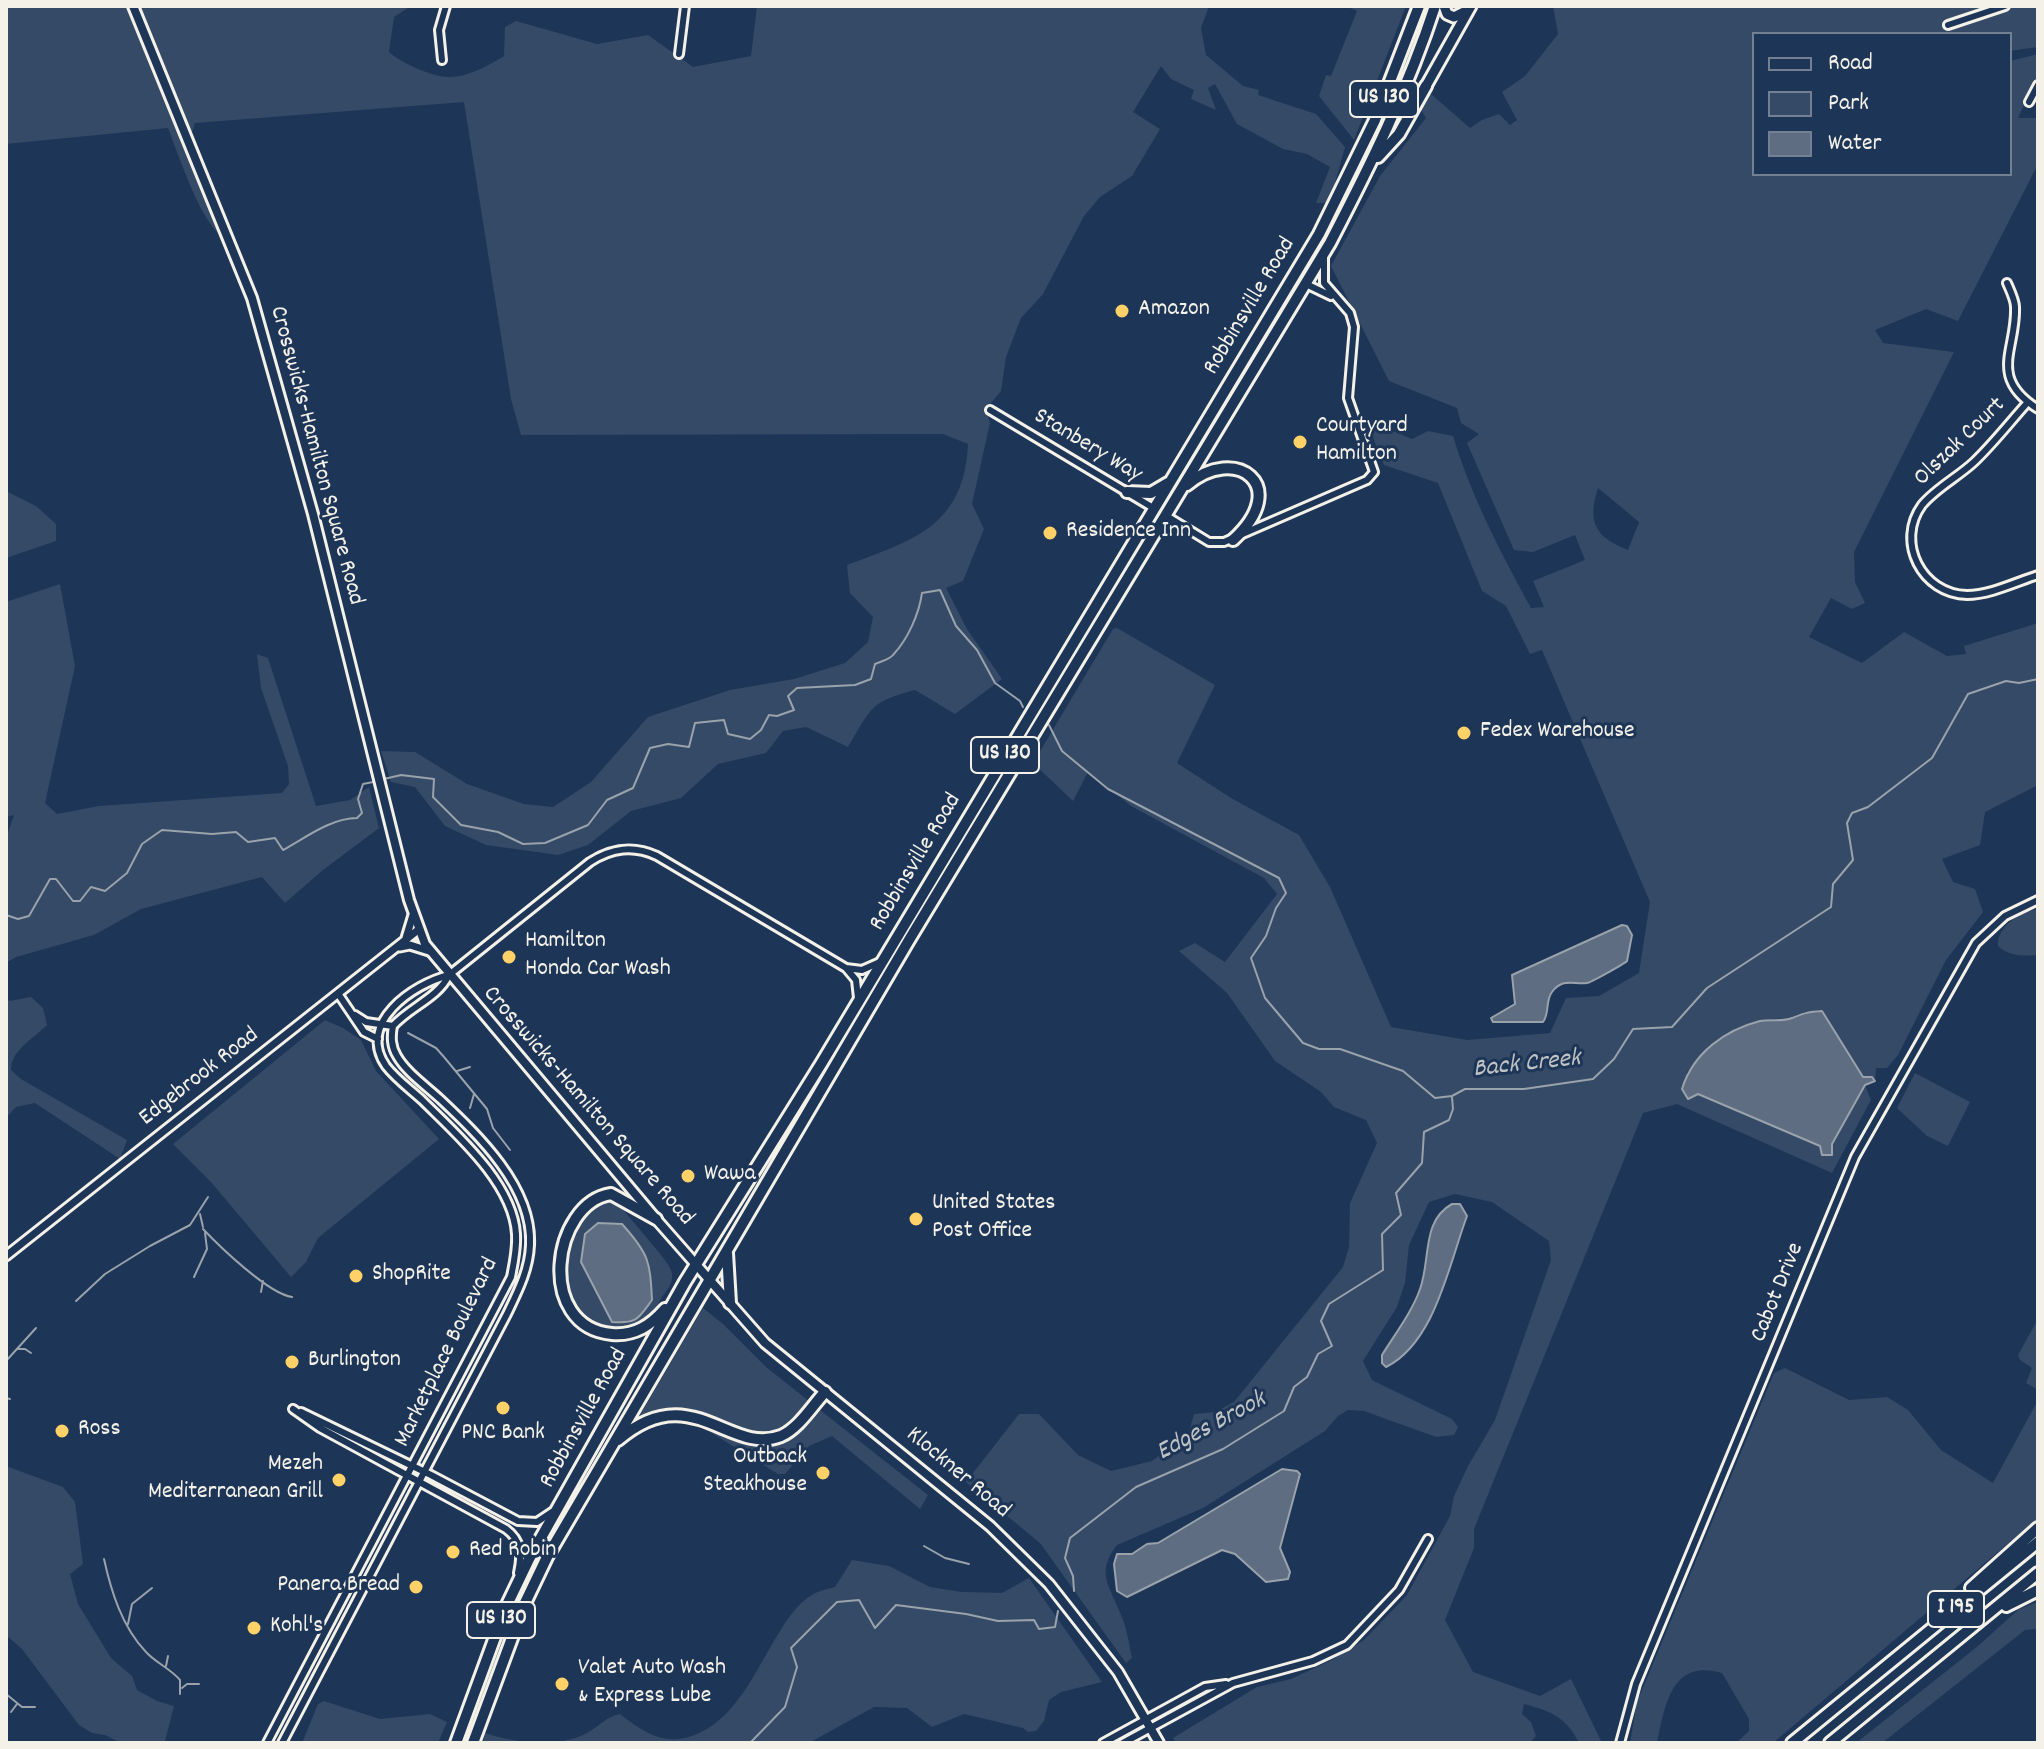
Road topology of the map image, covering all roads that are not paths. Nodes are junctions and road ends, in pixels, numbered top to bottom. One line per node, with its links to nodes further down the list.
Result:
1 (133, 6): 32 (main road, Crosswicks-Hamilton Square Road)
2 (446, 6): 11 (street)
3 (685, 6): 10 (street)
4 (1419, 6): 16 (highway, Robbinsville Road / US 130)
5 (1435, 6): 15 (highway, Robbinsville Road / US 130)
6 (1444, 6): 8 (main road)
7 (2005, 6): 9 (street)
8 (1470, 8): 13 (main road)
9 (1948, 25)
10 (679, 54)
11 (442, 60)
12 (2038, 85): 14 (street)
13 (1426, 86): 15 (highway)
14 (2029, 102)
15 (1370, 168): 17 (highway, Robbinsville Road / US 130)
16 (1319, 234): 19 (highway); 24 (highway, Robbinsville Road / US 130)
17 (1324, 252): 19 (highway, Robbinsville Road / US 130); 20 (street)
18 (2007, 283): 21 (street)
19 (1306, 284): 20 (street); 26 (highway, Robbinsville Road / US 130)
20 (1337, 300): 29 (street)
21 (2028, 402): 22 (street); 30 (street, Olszak Court)
22 (2038, 409)
23 (990, 410): 25 (street, Stanbery Way)
24 (1170, 482): 25 (highway); 27 (highway, Robbinsville Road / US 130)
25 (1127, 492): 27 (street, Stanbery Way)
26 (1180, 492): 28 (highway, Robbinsville Road / US 130); 29 (highway)
27 (1154, 509): 28 (street, Stanbery Way); 37 (highway, Robbinsville Road / US 130)
28 (1166, 516): 29 (street); 42 (highway, Robbinsville Road / US 130)
29 (1233, 540)
30 (2038, 575)
31 (2038, 900): 77 (street, Cabot Drive)
32 (413, 915): 33 (main road, Crosswicks-Hamilton Square Road); 34 (street)
33 (418, 930): 34 (street, Edgebrook Road); 36 (main road, Crosswicks-Hamilton Square Road)
34 (402, 942): 35 (street, Edgebrook Road)
35 (391, 951): 36 (street); 40 (street, Edgebrook Road)
36 (429, 951): 39 (main road, Crosswicks-Hamilton Square Road)
37 (883, 960): 38 (street); 41 (highway, Robbinsville Road / US 130); 42 (highway)
38 (846, 968): 39 (street); 41 (street)
39 (449, 975): 44 (street); 45 (street); 47 (main road, Crosswicks-Hamilton Square Road)
40 (339, 995): 43 (street, Marketplace Boulevard); 49 (street, Edgebrook Road)
41 (858, 1001): 50 (highway, Robbinsville Road / US 130)
42 (867, 1011): 48 (highway, Robbinsville Road / US 130)
43 (354, 1015): 44 (street); 46 (street, Marketplace Boulevard)
44 (381, 1024): 45 (street); 46 (street)
45 (393, 1026): 57 (street, Marketplace Boulevard)
46 (378, 1039): 56 (street, Marketplace Boulevard)
47 (656, 1219): 50 (main road, Crosswicks-Hamilton Square Road); 52 (highway)
48 (727, 1249): 51 (highway, Robbinsville Road / US 130); 53 (highway)
49 (6, 1256)
50 (696, 1264): 51 (main road, Klockner Road); 52 (highway, Robbinsville Road / US 130)
51 (709, 1279): 53 (main road, Klockner Road); 55 (highway, Robbinsville Road / US 130)
52 (677, 1295): 60 (highway, Robbinsville Road / US 130)
53 (730, 1303): 54 (main road, Klockner Road)
54 (825, 1392): 55 (highway); 69 (main road, Klockner Road)
55 (608, 1450): 73 (highway, Robbinsville Road / US 130)
56 (413, 1466): 57 (street); 58 (street, Marketplace Boulevard); 58 (street)
57 (425, 1471): 59 (street, Marketplace Boulevard); 60 (street)
58 (408, 1475): 59 (street); 70 (street, Marketplace Boulevard)
59 (420, 1481): 65 (street); 71 (street, Marketplace Boulevard)
60 (560, 1504): 65 (highway, Robbinsville Road / US 130)
61 (2038, 1528): 67 (highway)
62 (1428, 1539): 69 (street)
63 (2038, 1542): 67 (highway, I 195)
64 (2038, 1573): 68 (highway, I 195)
65 (517, 1584): 72 (highway, Robbinsville Road / US 130)
66 (2038, 1590): 68 (highway)
67 (1875, 1675): 78 (highway, I 195)
68 (1890, 1694): 79 (highway, I 195)
69 (1149, 1724): 74 (street); 75 (street); 76 (main road, Klockner Road)
70 (267, 1743)
71 (282, 1743)
72 (456, 1743)
73 (473, 1743)
74 (1103, 1743)
75 (1123, 1743)
76 (1159, 1743)
77 (1620, 1743)
78 (1792, 1743)
79 (1830, 1743)

